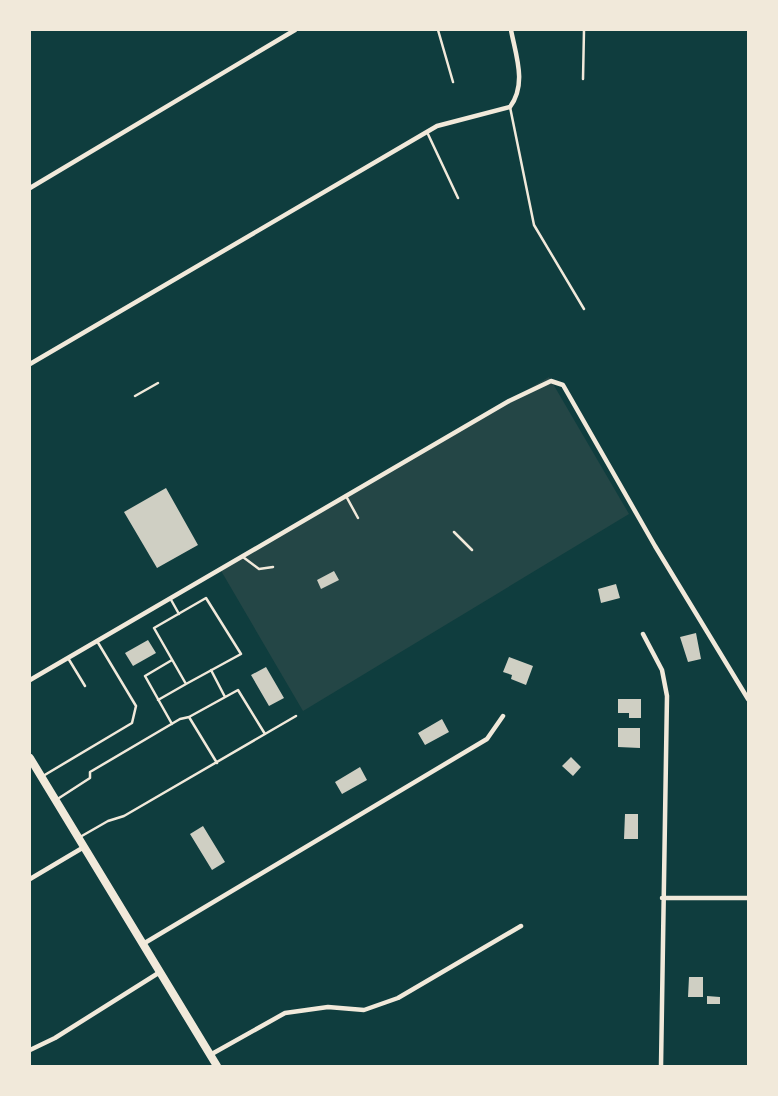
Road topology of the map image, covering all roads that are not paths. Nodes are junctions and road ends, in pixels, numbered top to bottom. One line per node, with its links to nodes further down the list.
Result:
1 (295, 30): 9 (street)
2 (438, 30): 6 (lane)
3 (511, 30): 7 (street)
4 (584, 30): 5 (lane)
5 (583, 79)
6 (453, 82)
7 (510, 107): 8 (street); 11 (lane)
8 (427, 132): 10 (lane); 12 (street)
9 (30, 188)
10 (458, 198)
11 (584, 309)
12 (30, 364)
13 (158, 383): 14 (lane)
14 (135, 396)
15 (346, 496): 16 (lane); 19 (street); 33 (street)
16 (358, 518)
17 (454, 532): 18 (lane)
18 (472, 550)
19 (242, 556): 20 (lane); 21 (street)
20 (273, 566)
21 (170, 598): 22 (lane); 24 (street)
22 (179, 614): 26 (lane); 27 (lane)
23 (643, 634): 46 (street)
24 (97, 641): 25 (street); 41 (lane)
25 (68, 658): 28 (street); 30 (lane)
26 (172, 660): 29 (lane); 32 (lane)
27 (211, 670): 29 (lane); 31 (lane)
28 (30, 680)
29 (186, 684): 32 (lane)
30 (85, 686)
31 (225, 697): 36 (lane); 38 (lane)
32 (158, 700): 37 (lane)
33 (748, 700)
34 (296, 716): 38 (lane)
35 (503, 716): 49 (street)
36 (189, 717): 37 (lane); 40 (lane)
37 (172, 724): 42 (lane)
38 (265, 734): 40 (lane)
39 (30, 758): 41 (main road)
40 (217, 763): 43 (lane)
41 (42, 777): 42 (main road)
42 (56, 800): 43 (main road)
43 (79, 838): 44 (main road)
44 (84, 847): 45 (street); 49 (main road)
45 (30, 879)
46 (662, 898): 47 (street); 54 (street)
47 (748, 898)
48 (521, 926): 52 (street)
49 (143, 944): 50 (main road)
50 (160, 972): 51 (street); 52 (main road)
51 (30, 1050)
52 (210, 1054): 53 (main road)
53 (217, 1066)
54 (661, 1066)

